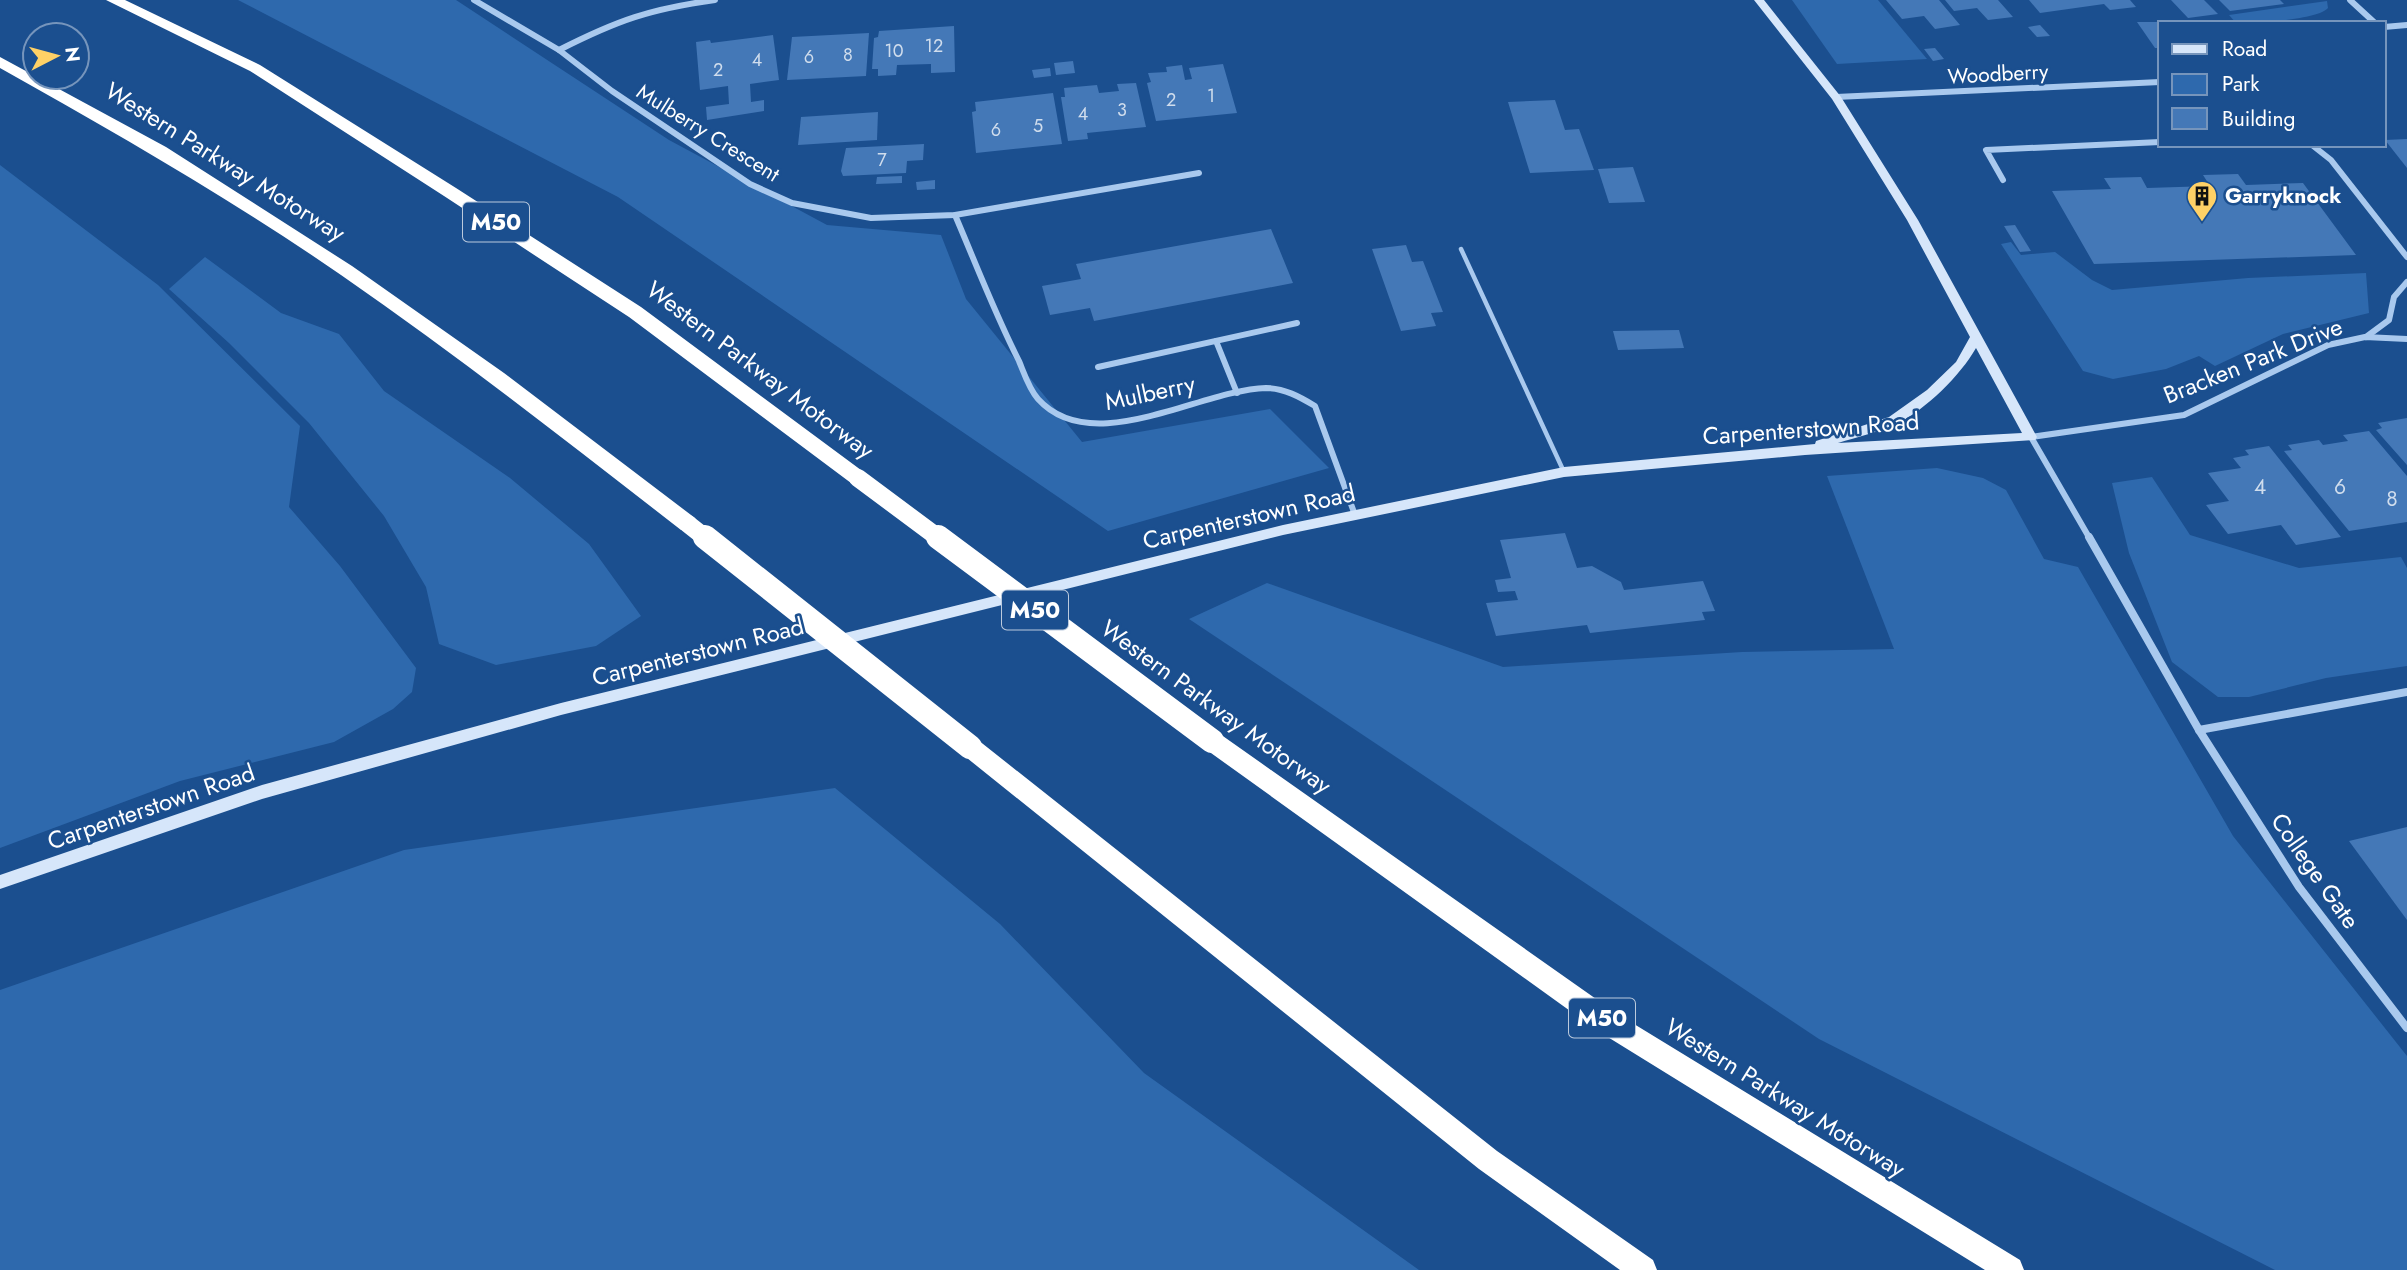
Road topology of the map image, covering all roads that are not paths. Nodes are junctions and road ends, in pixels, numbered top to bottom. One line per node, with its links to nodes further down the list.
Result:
1 (113, 0): 37 (highway, Western Parkway Motorway / M50, bridge)
2 (474, 0): 9 (street, Mulberry Crescent)
3 (715, 0): 9 (street)
4 (1759, 0): 12 (street)
5 (2350, 0): 6 (street)
6 (2373, 21)
7 (2407, 25): 8 (street)
8 (2386, 27)
9 (559, 50): 17 (street, Mulberry Crescent)
10 (0, 62): 36 (highway, Western Parkway Motorway, bridge)
11 (2158, 82): 12 (street, Woodberry)
12 (1836, 97): 22 (street)
13 (2158, 142): 16 (street)
14 (2315, 147): 19 (street)
15 (1199, 173): 17 (street, Mulberry Crescent)
16 (2003, 180)
17 (955, 215): 27 (street, Mulberry)
18 (1461, 249): 30 (lane)
19 (2407, 257)
20 (2407, 282): 23 (street, Bracken Park Drive)
21 (1297, 323): 25 (street)
22 (1976, 337): 28 (street); 29 (street)
23 (2365, 337): 24 (street, Bracken Park Drive); 28 (street, Bracken Park Drive)
24 (2407, 339)
25 (1216, 341): 26 (street); 27 (street)
26 (1098, 367)
27 (1237, 393): 31 (street, Mulberry)
28 (2031, 437): 29 (street, Carpenterstown Road); 33 (street, College Gate)
29 (1805, 450): 30 (street, Carpenterstown Road)
30 (1564, 472): 31 (street, Carpenterstown Road)
31 (1355, 515): 34 (street, Carpenterstown Road)
32 (2407, 692): 33 (street)
33 (2199, 730): 35 (street, College Gate)
34 (0, 882)
35 (2407, 1028)
36 (1643, 1270)
37 (2010, 1270)

